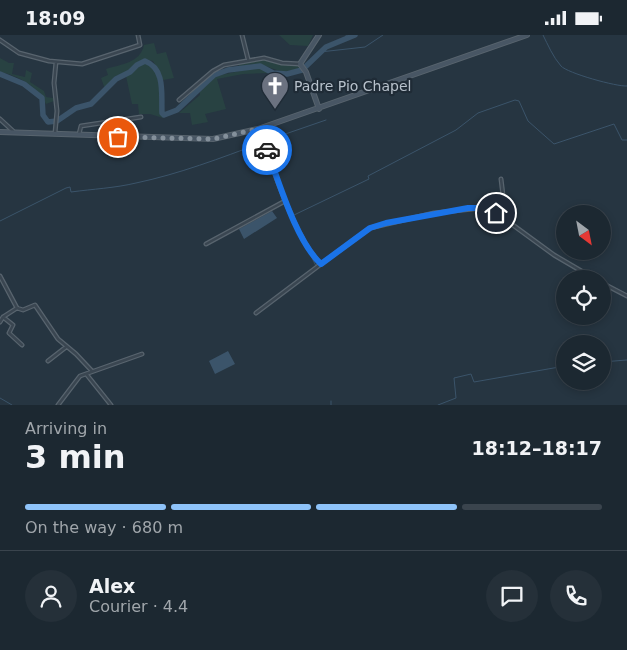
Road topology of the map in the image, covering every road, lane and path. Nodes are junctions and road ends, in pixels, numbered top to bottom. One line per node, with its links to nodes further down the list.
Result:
1 (138, 35): 7 (street)
2 (242, 35): 6 (street)
3 (319, 35): 8 (main road)
4 (527, 35): 10 (main road)
5 (0, 40): 7 (street)
6 (248, 59): 8 (street); 9 (street)
7 (56, 61): 16 (street)
8 (301, 66): 10 (main road)
9 (179, 100)
10 (319, 109): 13 (main road)
11 (141, 117): 17 (street)
12 (0, 119): 15 (street)
13 (258, 129): 17 (main road); 19 (street)
14 (0, 133): 15 (main road)
15 (15, 133): 16 (main road)
16 (55, 135): 17 (main road)
17 (78, 135)
18 (501, 179): 20 (street)
19 (286, 200): 21 (street); 22 (street)
20 (506, 220): 22 (street); 23 (street)
21 (206, 244)
22 (321, 264): 28 (street)
23 (580, 270)
24 (0, 276): 27 (street)
25 (611, 288): 26 (street)
26 (627, 296)
27 (17, 308): 29 (street); 31 (street)
28 (256, 313)
29 (1, 319): 30 (street)
30 (22, 345)
31 (66, 347): 33 (street); 34 (street)
32 (142, 354): 34 (street)
33 (48, 361)
34 (92, 371): 35 (street)
35 (87, 375): 36 (street); 37 (street)
36 (58, 405)
37 (112, 405)

